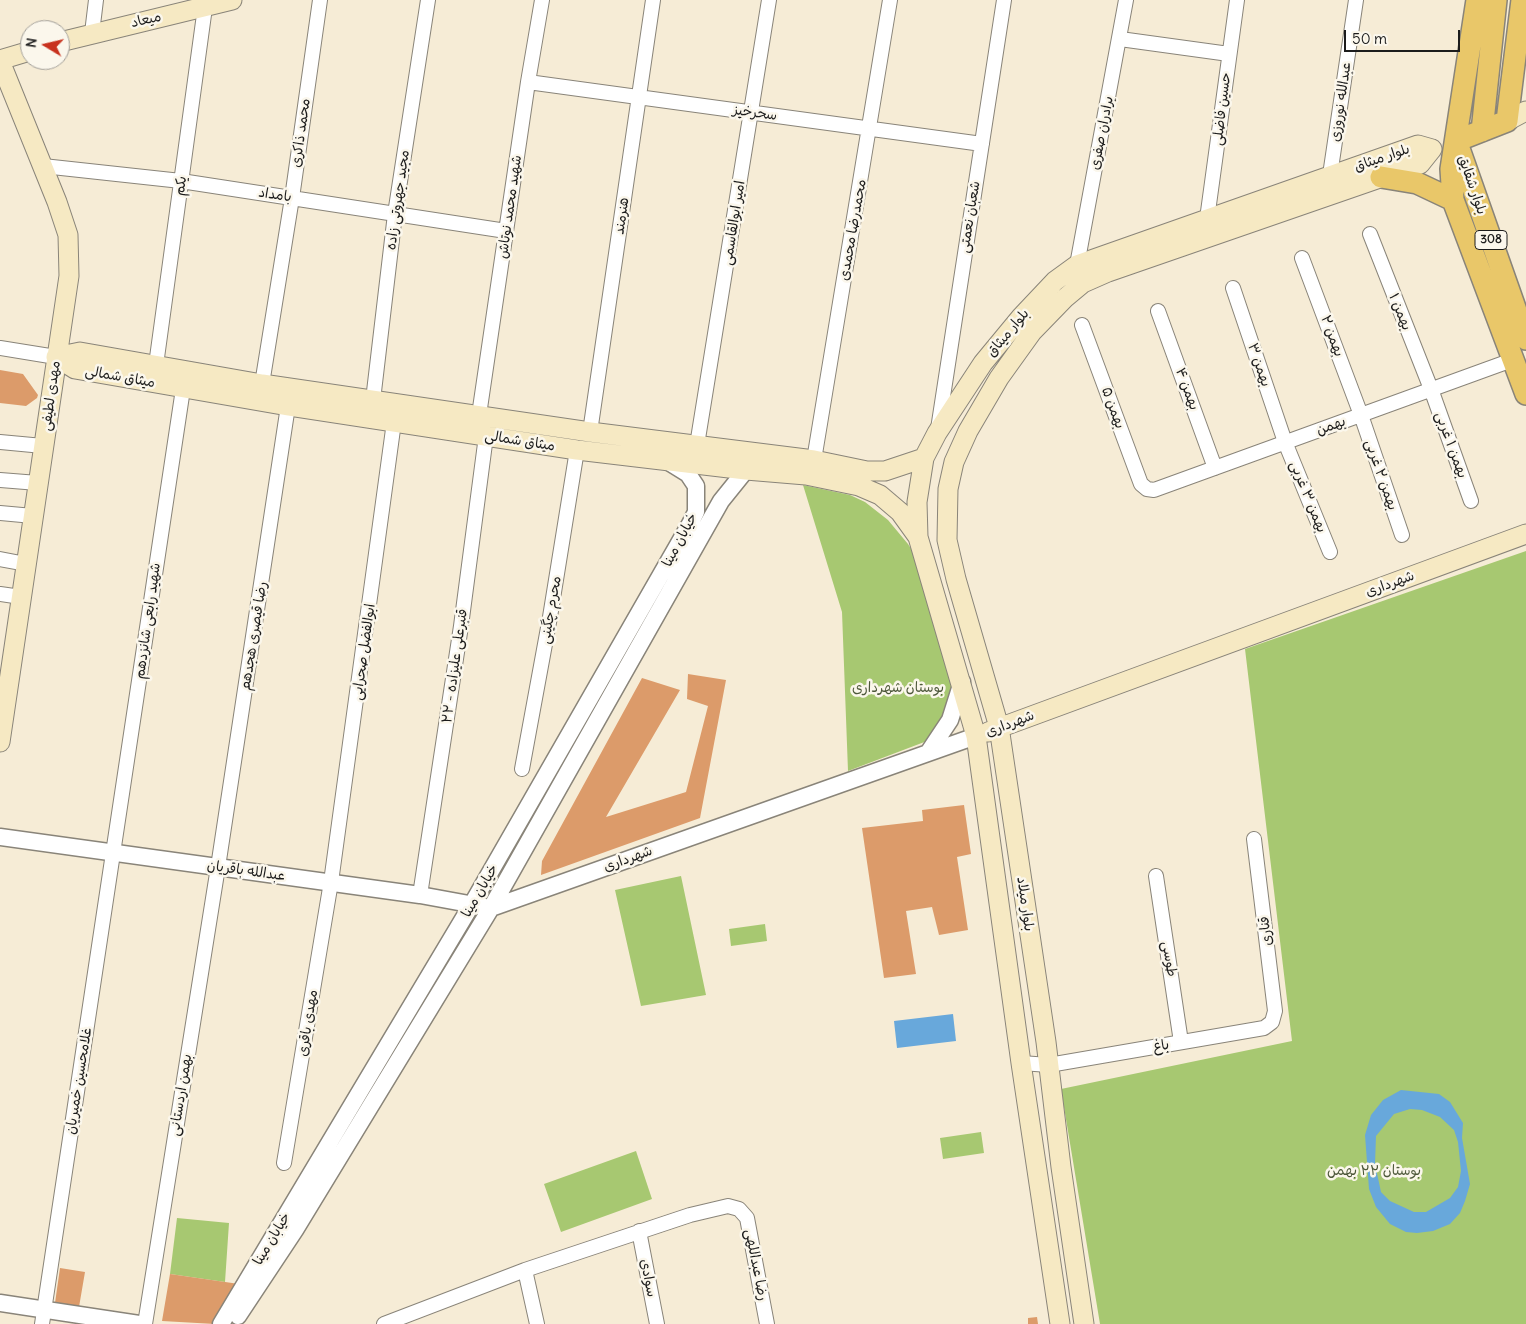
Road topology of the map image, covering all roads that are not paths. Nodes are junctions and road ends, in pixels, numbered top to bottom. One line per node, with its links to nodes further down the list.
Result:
1 (96, 0): 17 (street)
2 (232, 0): 16 (main road, میعاد)
3 (320, 0): 36 (street, محمد ذاکری)
4 (428, 0): 38 (street, مجید جهروتی زاده)
5 (542, 0): 23 (street, شهید محمد نوتاش)
6 (653, 0): 24 (street, هنرمند)
7 (769, 0): 25 (street, امیر ابوالقاسمی)
8 (890, 0): 27 (street, محمدرضا محمدی)
9 (1004, 0): 30 (street, شعبان نعمتی)
10 (1126, 0): 18 (street, برادران صفری)
11 (1237, 0): 21 (street, حسین فاضلی)
12 (1356, 0): 33 (street, عبدالله نوروزی)
13 (1477, 0): 29 (main road, 308)
14 (1496, 0): 28 (main road)
15 (1522, 0): 26 (main road)
16 (206, 3): 17 (main road, میعاد); 35 (street, یکم)
17 (92, 33): 19 (main road, میعاد)
18 (1120, 38): 21 (street); 43 (street, برادران صفری)
19 (70, 39)
20 (20, 54): 22 (main road)
21 (1229, 54): 39 (street, حسین فاضلی)
22 (0, 61): 32 (main road, مهدی لطیفی)
23 (528, 82): 24 (street, سحرخیز); 40 (street, شهید محمد نوتاش)
24 (640, 97): 25 (street, سحرخیز); 61 (street, هنرمند)
25 (752, 112): 27 (street, سحرخیز); 66 (street, امیر ابوالقاسمی)
26 (1518, 118): 28 (main road)
27 (870, 128): 30 (street, سحرخیز); 72 (street, محمدرضا محمدی)
28 (1482, 131): 29 (main road)
29 (1456, 140): 31 (main road); 37 (main road, بلوار شقایق / 308); 47 (main road, بلوار شقایق / 308)
30 (982, 144): 62 (street, شعبان نعمتی)
31 (1432, 149): 33 (main road, بلوار میثاق); 34 (main road, بلوار میثاق)
32 (43, 166): 35 (street, بامداد); 49 (main road, مهدی لطیفی)
33 (1330, 175): 39 (main road, بلوار میثاق)
34 (1382, 178): 37 (main road); 78 (main road, بلوار میثاق)
35 (181, 182): 36 (street, بامداد); 51 (street, یکم)
36 (292, 198): 38 (street, بامداد); 52 (street, محمد ذاکری)
37 (1453, 200): 50 (main road, بلوار شقایق / 308)
38 (395, 214): 40 (street, بامداد); 56 (street, مجید جهروتی زاده)
39 (1207, 219): 43 (main road, بلوار میثاق)
40 (506, 231): 58 (street, شهید محمد نوتاش)
41 (1370, 234): 54 (street, بهمن ۱)
42 (1302, 258): 59 (street, بهمن ۲)
43 (1077, 265): 62 (main road, بلوار میثاق)
44 (1233, 288): 65 (street, بهمن ۳)
45 (1158, 311): 73 (street, بهمن ۴)
46 (1082, 325): 77 (street, بهمن ۵)
47 (1526, 339)
48 (0, 348): 49 (street)
49 (56, 357): 51 (main road, میثاق شمالی); 53 (main road, میثاق شمالی); 67 (main road, مهدی لطیفی)
50 (1515, 359): 54 (street, بهمن); 55 (main road, بلوار شقایق / 308)
51 (156, 365): 52 (main road, میثاق شمالی)
52 (262, 384): 56 (main road, میثاق شمالی)
53 (182, 389): 57 (main road, میثاق شمالی); 99 (street, شهید رابعی شانزدهم)
54 (1431, 389): 59 (street, بهمن); 79 (street, بهمن ۱ غربی)
55 (1526, 394)
56 (373, 400): 58 (main road, میثاق شمالی)
57 (288, 406): 60 (main road, میثاق شمالی); 100 (street, رضا قیصری هجدهم)
58 (479, 415): 61 (main road, میثاق شمالی)
59 (1361, 415): 65 (street, بهمن); 83 (street, بهمن ۲ غربی)
60 (394, 422): 63 (main road, میثاق شمالی); 102 (street, ابوالفضل صحرایی)
61 (590, 432): 66 (main road, میثاق شمالی)
62 (937, 433): 70 (main road, بلوار میثاق)
63 (486, 436): 68 (main road, میثاق شمالی); 103 (street, قنبرعلی علیزاده - ۲۲)
64 (0, 442): 67 (street)
65 (1286, 442): 73 (street, بهمن); 85 (street, بهمن ۳ غربی)
66 (697, 445): 69 (main road, میثاق شمالی)
67 (43, 446): 76 (main road, مهدی لطیفی)
68 (577, 450): 71 (main road, میثاق شمالی); 96 (street, محرم چگینی)
69 (749, 451): 72 (main road, میثاق شمالی); 74 (main road)
70 (924, 458): 72 (main road, میثاق شمالی); 84 (main road, بلوار میثاق)
71 (665, 460): 74 (main road, میثاق شمالی); 104 (street, خیابان مینا)
72 (814, 460)
73 (1216, 468): 77 (street, بهمن)
74 (746, 470): 84 (main road, میثاق شمالی); 105 (street, خیابان مینا)
75 (0, 480): 76 (street)
76 (38, 484): 81 (main road, مهدی لطیفی)
77 (1147, 489)
78 (948, 490): 92 (main road, بلوار میلاد)
79 (1471, 501)
80 (0, 513): 81 (street)
81 (33, 516): 87 (main road, مهدی لطیفی)
82 (1526, 534): 92 (main road, شهرداری)
83 (1402, 535)
84 (918, 537): 91 (main road, بلوار میلاد)
85 (1330, 552)
86 (0, 559): 87 (street)
87 (26, 564): 89 (main road, مهدی لطیفی)
88 (0, 594): 89 (street)
89 (21, 597): 90 (main road, مهدی لطیفی)
90 (6, 662): 94 (main road, مهدی لطیفی)
91 (962, 682): 93 (main road, بلوار میلاد); 95 (street)
92 (999, 727): 93 (main road, شهرداری); 109 (main road, بلوار میلاد)
93 (976, 736): 95 (street, شهرداری); 108 (main road, بلوار میلاد)
94 (0, 742)
95 (928, 753): 105 (street, شهرداری)
96 (522, 769)
97 (0, 837): 99 (street, عبدالله باقریان)
98 (1254, 839): 106 (street, قناری)
99 (114, 852): 100 (street, عبدالله باقریان); 116 (street, غلامحسین خمیریان)
100 (218, 867): 102 (street, عبدالله باقریان); 119 (street, بهمن اردستانی)
101 (1156, 876): 107 (street, طوسی)
102 (331, 882): 103 (street, عبدالله باقریان); 110 (street, مهدی باقری)
103 (420, 895): 104 (street, عبدالله باقریان)
104 (472, 904): 105 (street, عبدالله باقریان); 117 (street, خیابان مینا)
105 (491, 908): 117 (street, خیابان مینا)
106 (1272, 1022): 107 (street, باغ)
107 (1181, 1042): 109 (street, باغ)
108 (1021, 1063): 109 (street, باغ); 112 (main road, بلوار میلاد)
109 (1049, 1066): 111 (main road, بلوار میلاد)
110 (284, 1163)
111 (1069, 1222): 112 (main road); 125 (main road, بلوار میلاد)
112 (1046, 1225): 124 (main road, بلوار میلاد)
113 (639, 1231): 114 (street); 122 (street, سوادی); 123 (street, رضا عبداللهی)
114 (526, 1270): 120 (street); 121 (street)
115 (0, 1303): 116 (street)
116 (43, 1317): 118 (street)
117 (232, 1323)
118 (139, 1324)
119 (145, 1324)
120 (384, 1324)
121 (537, 1324)
122 (657, 1324)
123 (767, 1324)
124 (1060, 1324)
125 (1084, 1324)

